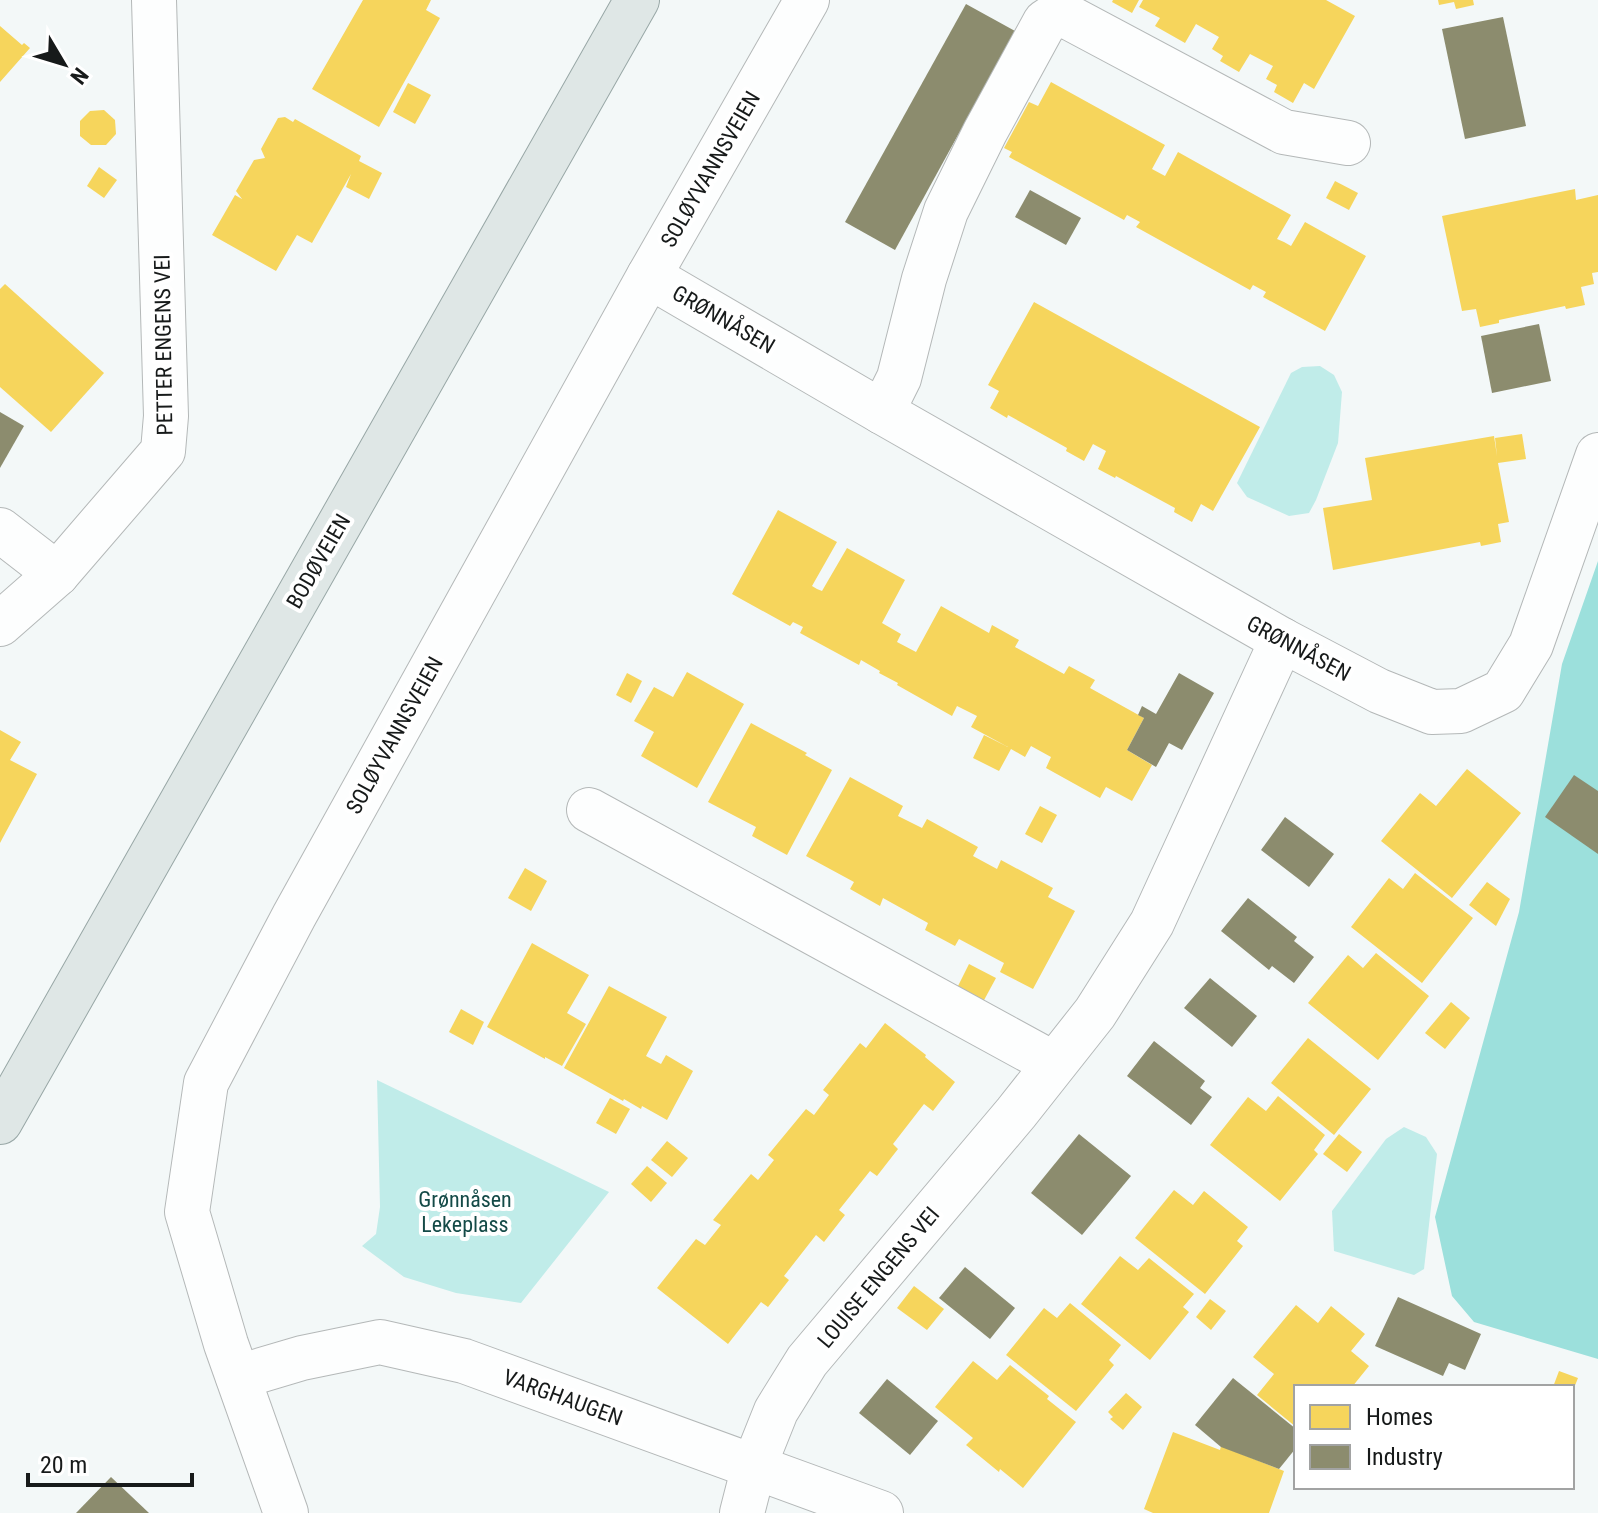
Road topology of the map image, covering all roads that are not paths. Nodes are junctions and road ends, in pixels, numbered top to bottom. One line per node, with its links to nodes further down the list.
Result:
1 (154, 0): 9 (street, PETTER ENGENS VEI)
2 (637, 0): 14 (main road, BODØVEIEN)
3 (807, 0): 5 (street, SOLØYVANNSVEIEN)
4 (1348, 143): 6 (street)
5 (649, 276): 6 (street, GRØNNÅSEN); 15 (street, SOLØYVANNSVEIEN)
6 (882, 412): 11 (street, GRØNNÅSEN)
7 (1598, 455): 11 (street, GRØNNÅSEN)
8 (0, 530): 9 (street)
9 (57, 574): 10 (street, PETTER ENGENS VEI)
10 (0, 624)
11 (1282, 640): 13 (street, LOUISE ENGENS VEI)
12 (589, 810): 13 (street)
13 (1054, 1064): 16 (street, LOUISE ENGENS VEI)
14 (0, 1122)
15 (238, 1377): 16 (street, VARGHAUGEN); 17 (street, SOLØYVANNSVEIEN)
16 (754, 1466): 18 (street, LOUISE ENGENS VEI); 19 (street, VARGHAUGEN)
17 (286, 1513)
18 (742, 1513)
19 (881, 1513)

